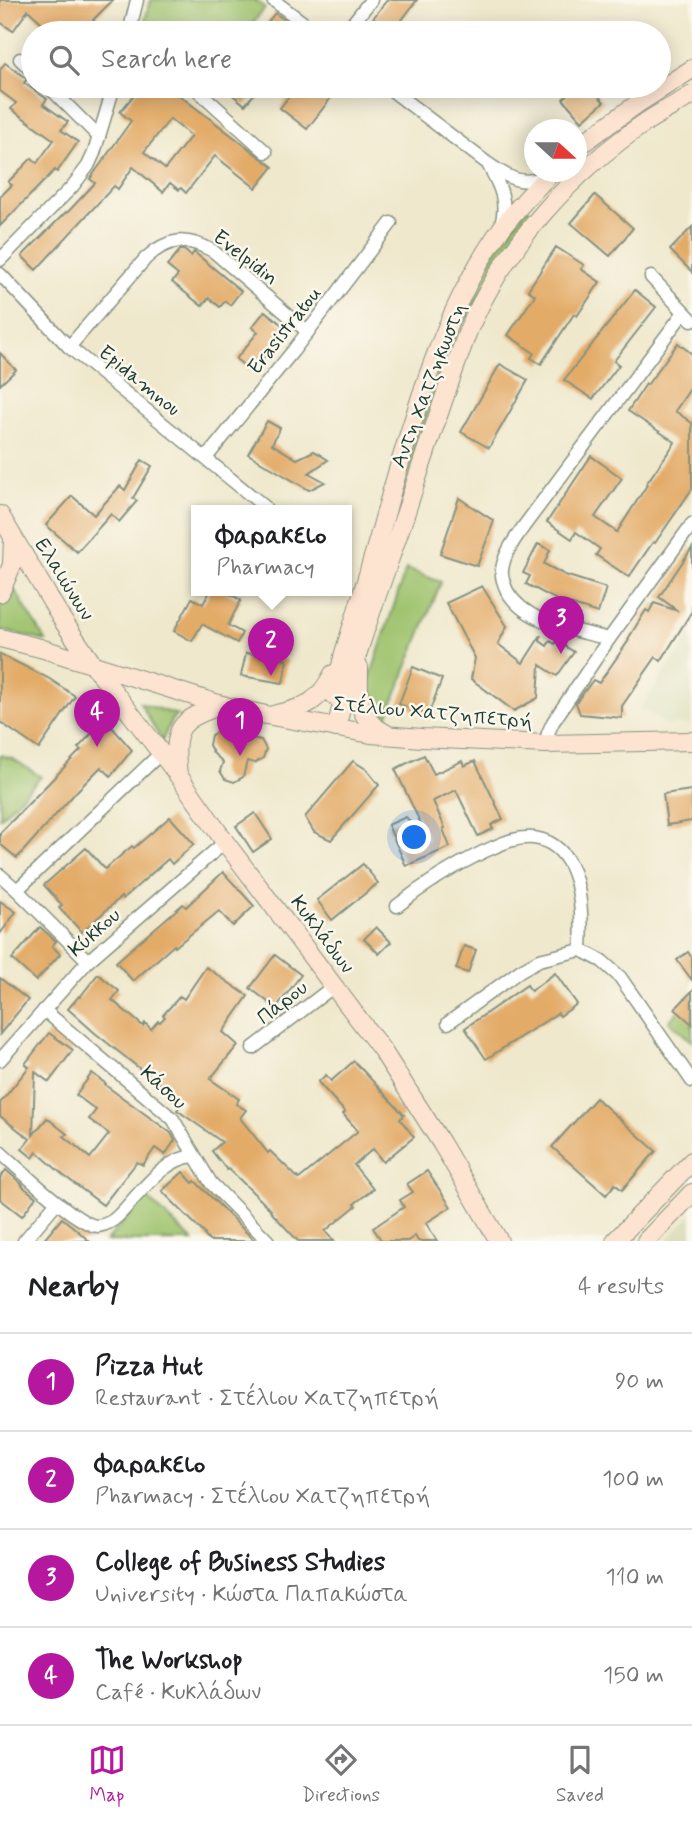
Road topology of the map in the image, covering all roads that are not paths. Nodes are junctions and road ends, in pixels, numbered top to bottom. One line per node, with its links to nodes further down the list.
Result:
1 (137, 0): 4 (street)
2 (273, 0): 5 (street)
3 (371, 0): 6 (street)
4 (133, 21)
5 (301, 21)
6 (354, 21)
7 (692, 69): 8 (main road)
8 (671, 82)
9 (692, 95): 37 (main road, Αντη Χατζηκωστη)
10 (59, 98): 15 (street)
11 (110, 98): 15 (street)
12 (206, 98): 17 (street)
13 (402, 98): 18 (street)
14 (646, 98): 16 (main road)
15 (99, 137): 23 (street)
16 (587, 140)
17 (266, 152)
18 (487, 163): 19 (street); 22 (street)
19 (524, 182)
20 (542, 182): 22 (main road, Αντη Χατζηκωστη)
21 (391, 223): 27 (street, Erasistratou)
22 (497, 235): 37 (main road, Αντη Χατζηκωστη)
23 (0, 260)
24 (0, 274): 28 (street, Epidamnou)
25 (651, 276): 26 (street)
26 (688, 316): 36 (street)
27 (308, 332): 28 (street, Evelpidin); 29 (street, Erasistratou)
28 (69, 347): 29 (street, Epidamnou)
29 (206, 458): 30 (street, Epidamnou)
30 (263, 505)
31 (0, 515): 33 (main road, Ελαιώνων)
32 (692, 524): 36 (street)
33 (13, 539): 34 (main road); 38 (main road, Ελαιώνων)
34 (0, 593)
35 (0, 638): 38 (main road, Στέλιου Χατζηπετρή)
36 (609, 639): 44 (street)
37 (352, 651): 40 (main road); 41 (main road, Αντη Χατζηκωστη); 42 (main road)
38 (94, 666): 39 (main road, Στέλιου Χατζηπετρή); 45 (main road, Κυκλάδων)
39 (223, 705): 40 (main road, Στέλιου Χατζηπετρή); 46 (main road)
40 (266, 715): 41 (main road, Στέλιου Χατζηπετρή)
41 (332, 727): 42 (main road, Στέλιου Χατζηπετρή)
42 (394, 736): 44 (main road, Στέλιου Χατζηπετρή)
43 (692, 741): 44 (main road, Στέλιου Χατζηπετρή)
44 (546, 744)
45 (160, 753): 46 (main road, Κυκλάδων); 49 (street)
46 (178, 775): 47 (main road, Κυκλάδων)
47 (225, 842): 52 (street, Κύκκου); 53 (main road, Κυκλάδων)
48 (0, 875): 49 (street)
49 (17, 890): 52 (street)
50 (397, 906): 51 (street)
51 (581, 950): 55 (street); 58 (street)
52 (89, 961): 54 (street, Κύκκου)
53 (334, 986): 56 (street, Πάρου); 66 (main road, Κυκλάδων)
54 (44, 1010): 57 (street, Κύκκου); 60 (street, Κάσου)
55 (448, 1023)
56 (253, 1048)
57 (0, 1060)
58 (692, 1081)
59 (0, 1152): 63 (street)
60 (194, 1156): 63 (street); 65 (street, Κάσου)
61 (692, 1161): 67 (main road)
62 (692, 1193): 68 (main road)
63 (57, 1202): 64 (street)
64 (24, 1241)
65 (268, 1241)
66 (499, 1241)
67 (615, 1241)
68 (646, 1241)

